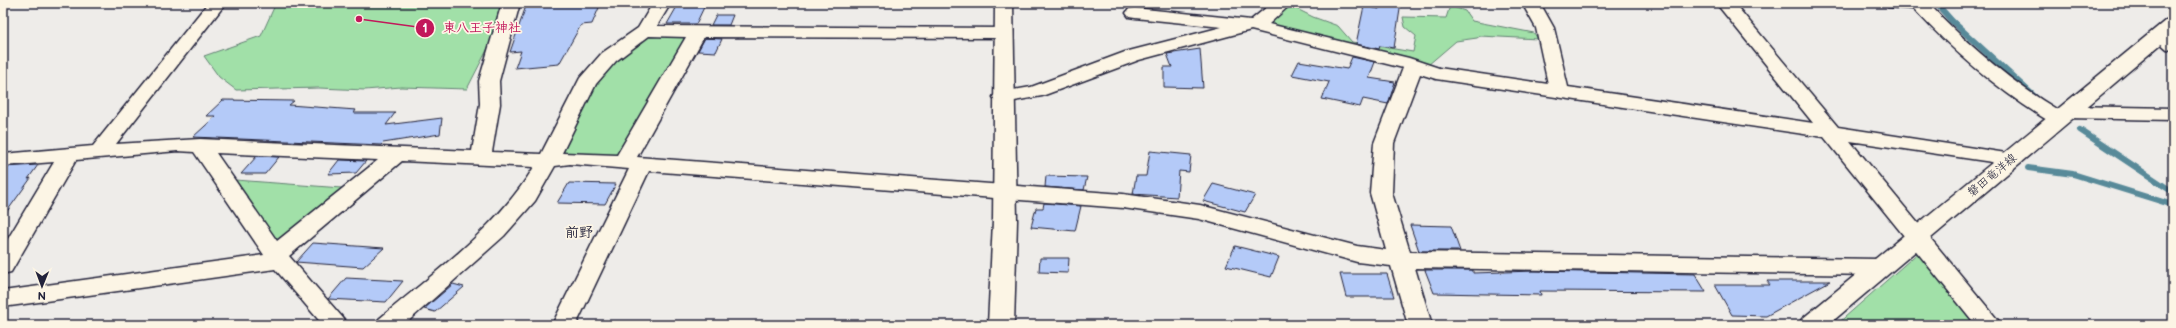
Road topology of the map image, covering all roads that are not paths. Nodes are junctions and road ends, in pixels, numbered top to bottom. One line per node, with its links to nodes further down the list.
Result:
1 (217, 3): 23 (street)
2 (511, 3): 26 (street)
3 (662, 3): 12 (street)
4 (1004, 3): 14 (main road)
5 (1283, 3): 11 (street)
6 (1531, 3): 17 (street)
7 (1724, 3): 21 (street)
8 (1894, 3): 9 (street)
9 (1919, 4): 20 (street)
10 (1135, 13): 11 (street)
11 (1250, 25): 16 (street); 18 (street)
12 (645, 31): 13 (street); 29 (street)
13 (698, 32): 14 (street); 30 (street)
14 (1002, 33): 18 (main road)
15 (2169, 35): 20 (main road, 磐田竜洋線)
16 (1413, 66): 17 (street); 34 (street)
17 (1559, 91): 21 (street)
18 (1003, 97): 31 (main road)
19 (2173, 114): 20 (street)
20 (2062, 115): 27 (main road, 磐田竜洋線)
21 (1830, 132): 27 (street); 32 (street)
22 (200, 145): 23 (street); 25 (street); 33 (street)
23 (101, 150): 24 (street)
24 (70, 153): 28 (street); 35 (street)
25 (398, 154): 26 (street); 33 (street)
26 (481, 158): 29 (street)
27 (2012, 159): 32 (main road, 磐田竜洋線)
28 (3, 160)
29 (548, 161): 30 (street); 39 (street)
30 (633, 163): 31 (street); 40 (street)
31 (1005, 191): 34 (street); 41 (main road)
32 (1917, 238): 36 (main road, 磐田竜洋線); 44 (street)
33 (277, 258): 37 (street); 38 (street)
34 (1402, 260): 36 (street); 42 (street)
35 (3, 266)
36 (1878, 267): 43 (main road, 磐田竜洋線)
37 (3, 299)
38 (337, 325)
39 (388, 325)
40 (564, 325)
41 (1001, 325)
42 (1420, 325)
43 (1811, 325)
44 (1990, 325)

